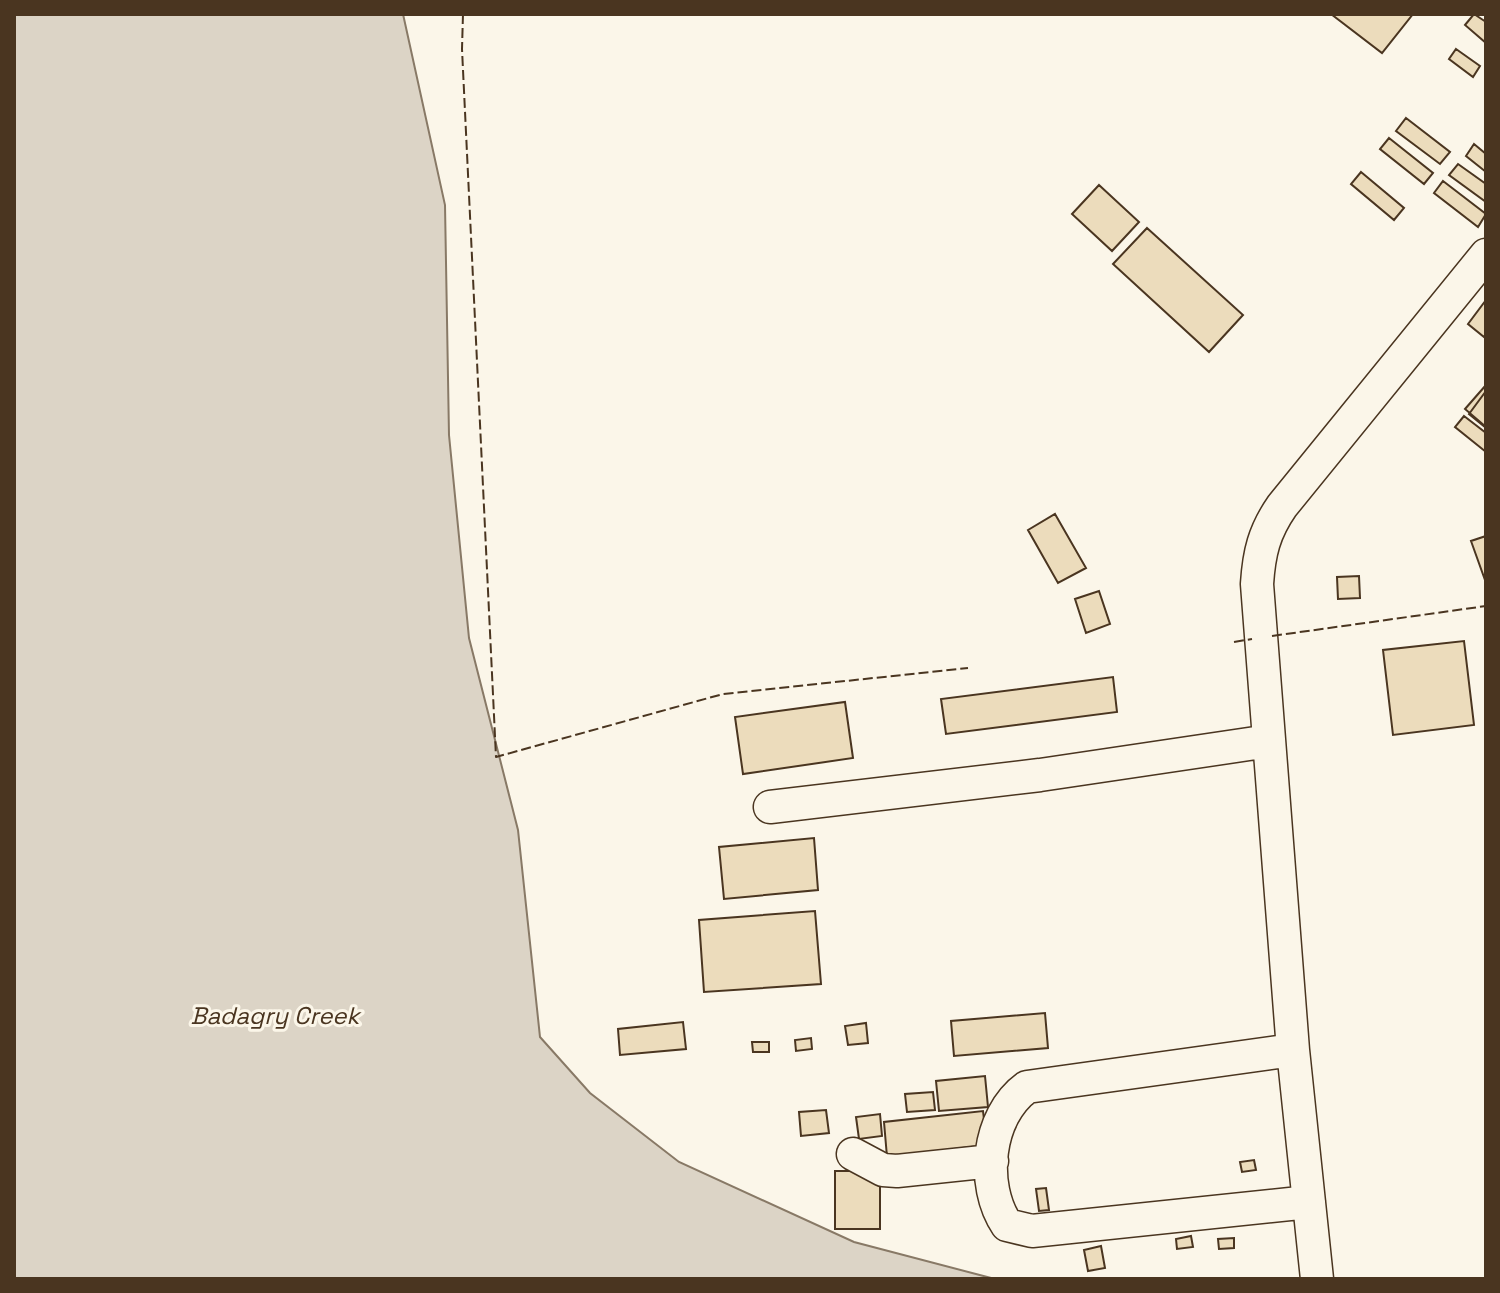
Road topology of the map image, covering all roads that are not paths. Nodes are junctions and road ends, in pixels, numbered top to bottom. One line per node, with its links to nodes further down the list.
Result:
1 (1486, 255): 2 (lane)
2 (1269, 741): 3 (lane); 4 (lane)
3 (770, 807)
4 (1293, 1050): 6 (lane); 7 (lane)
5 (853, 1154): 6 (lane)
6 (992, 1161): 7 (lane)
7 (1309, 1202): 8 (lane)
8 (1317, 1279)

